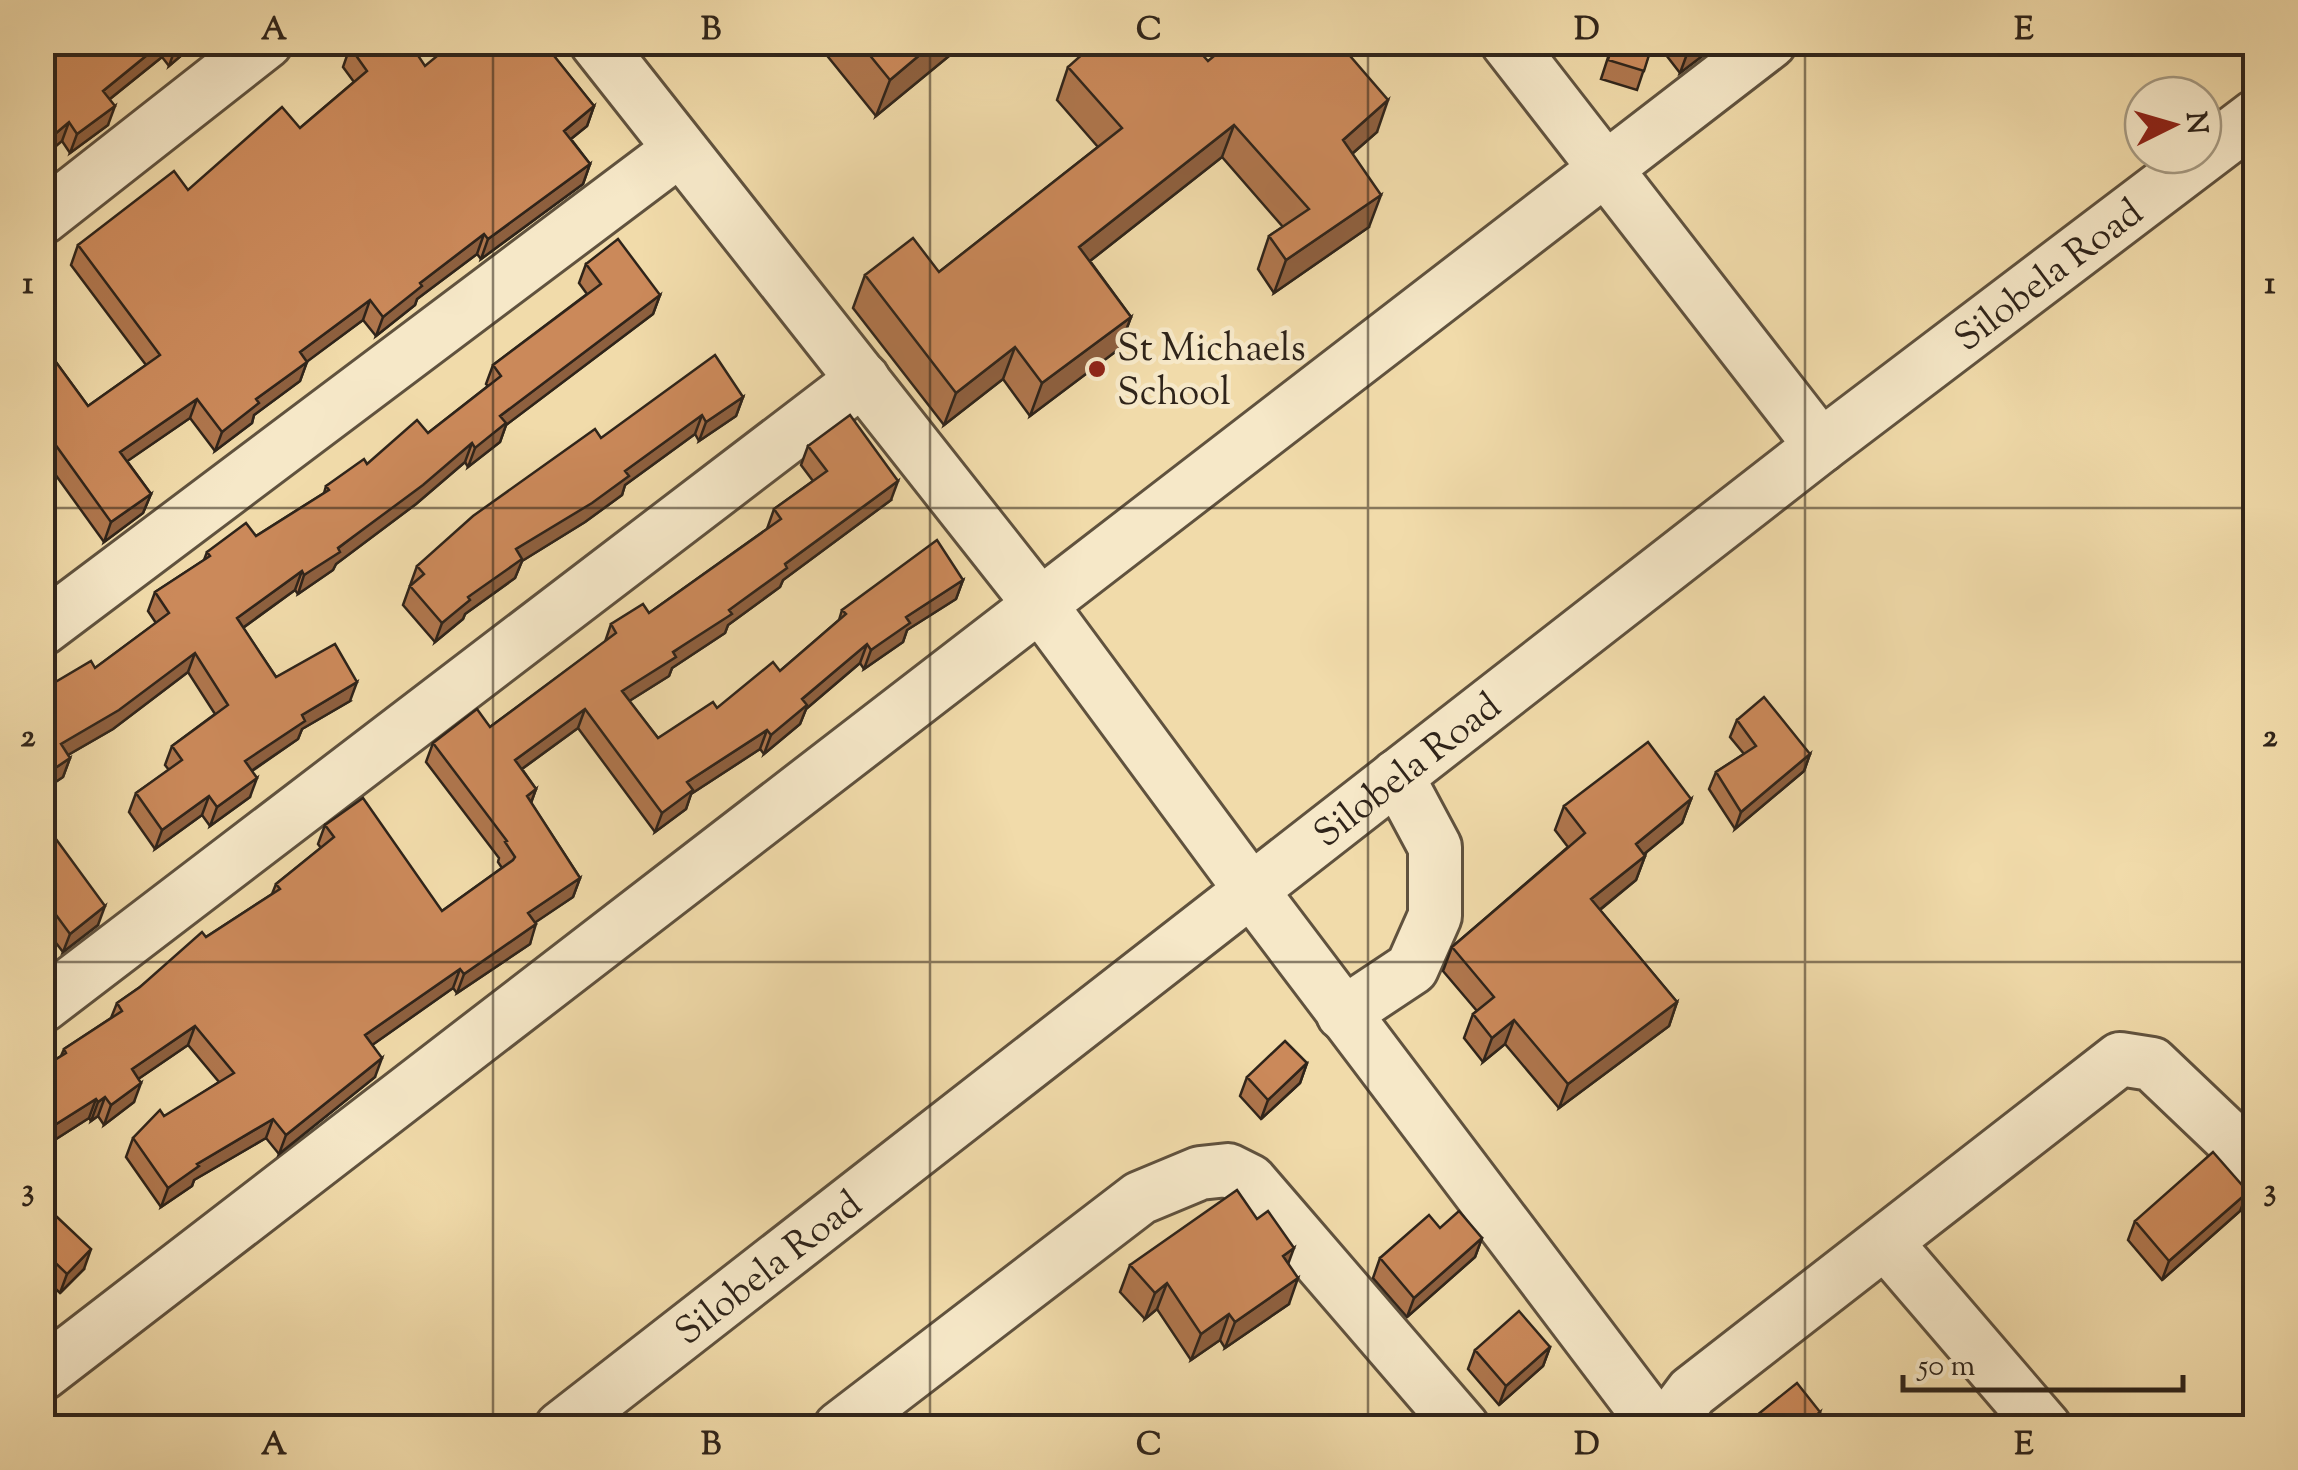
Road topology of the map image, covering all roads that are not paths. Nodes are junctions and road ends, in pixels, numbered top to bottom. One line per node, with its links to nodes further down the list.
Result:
1 (266, 42): 8 (street)
2 (596, 42): 6 (street)
3 (1507, 42): 7 (street)
4 (1770, 42): 7 (street)
5 (2256, 116): 10 (street, Silobela Road)
6 (680, 150): 9 (street); 12 (street)
7 (1607, 169): 10 (street); 11 (street)
8 (42, 218)
9 (863, 378): 11 (street); 15 (street)
10 (1821, 446): 13 (street, Silobela Road)
11 (1041, 606): 14 (street); 19 (street)
12 (42, 628)
13 (1397, 776): 14 (street, Silobela Road); 16 (street)
14 (1250, 890): 16 (street); 20 (street, Silobela Road)
15 (42, 1006)
16 (1343, 1014): 23 (street)
17 (2256, 1163): 18 (street)
18 (1886, 1243): 24 (street); 25 (street)
19 (42, 1374)
20 (562, 1428)
21 (840, 1428): 22 (street)
22 (1463, 1428)
23 (1658, 1428)
24 (1666, 1428)
25 (2045, 1428)

